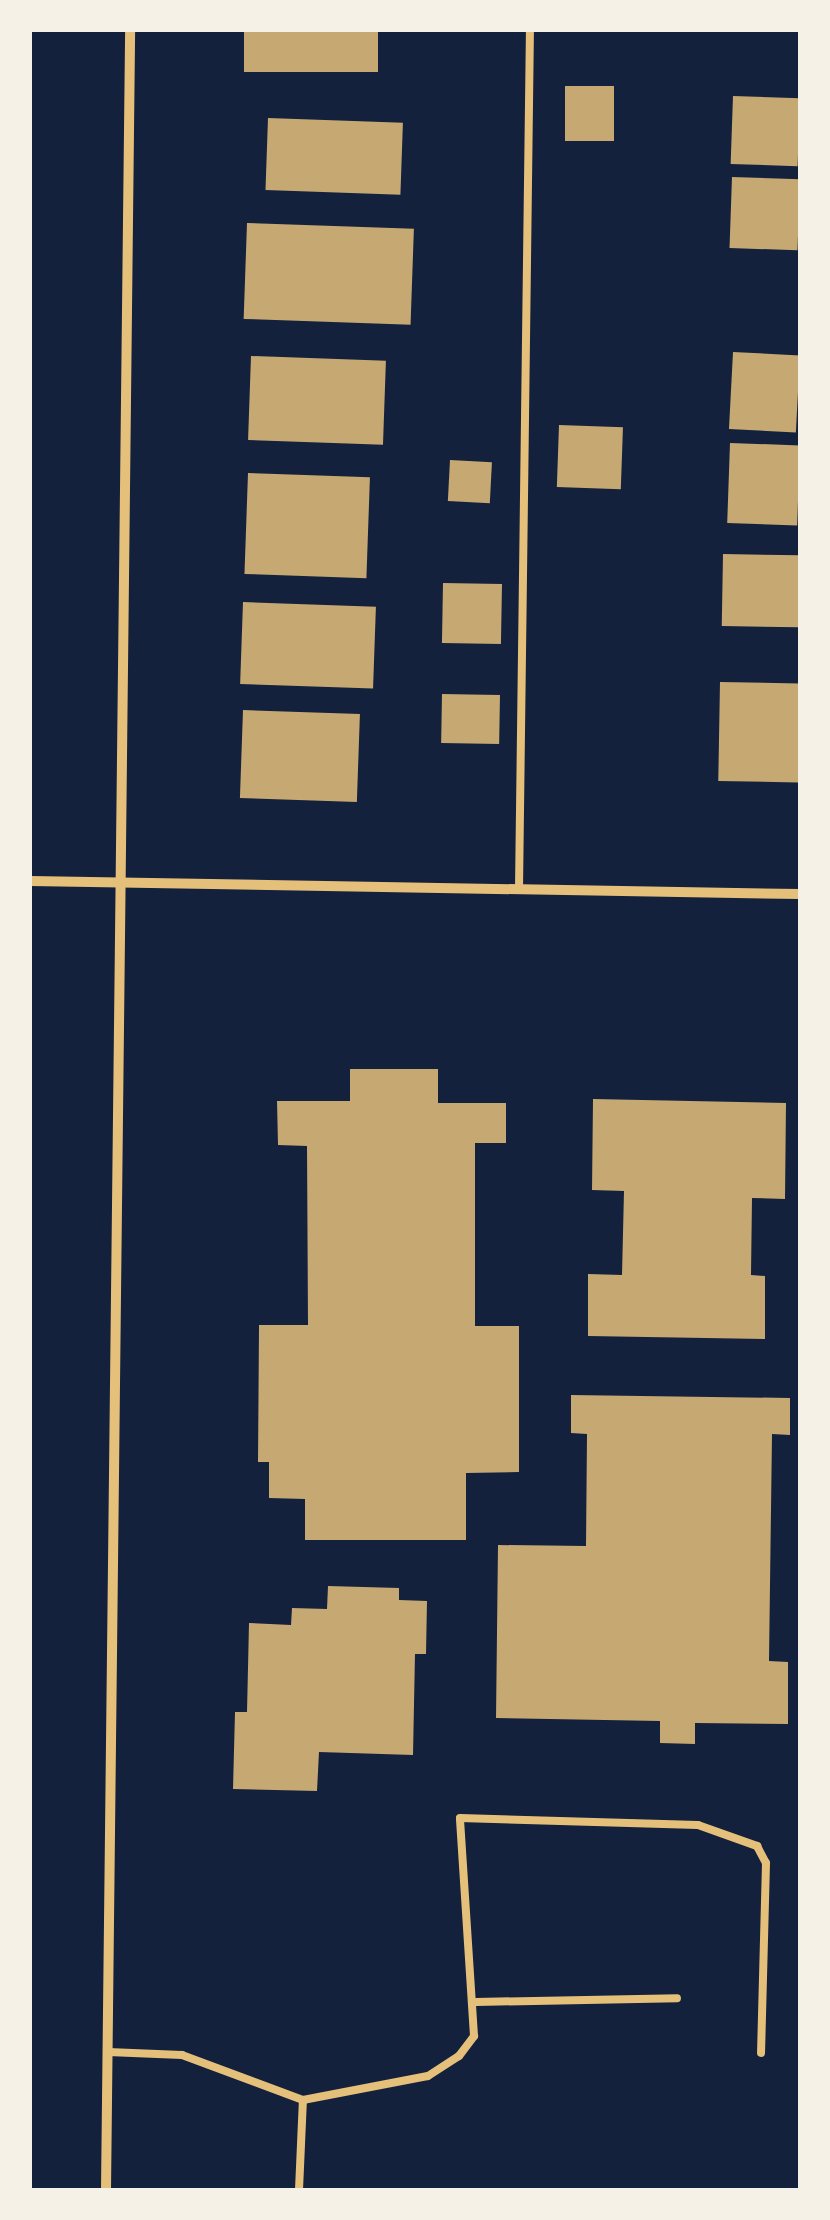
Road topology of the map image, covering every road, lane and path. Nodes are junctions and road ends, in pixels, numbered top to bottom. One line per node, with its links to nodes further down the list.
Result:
1 (130, 30): 4 (street)
2 (530, 30): 5 (lane)
3 (30, 881): 4 (street)
4 (118, 883): 5 (street); 9 (street)
5 (519, 890): 6 (street)
6 (800, 894)
7 (677, 1998): 8 (lane)
8 (476, 2002): 10 (lane); 11 (lane)
9 (108, 2052): 11 (lane); 12 (street)
10 (761, 2053)
11 (304, 2100): 13 (lane)
12 (106, 2190)
13 (299, 2190)

